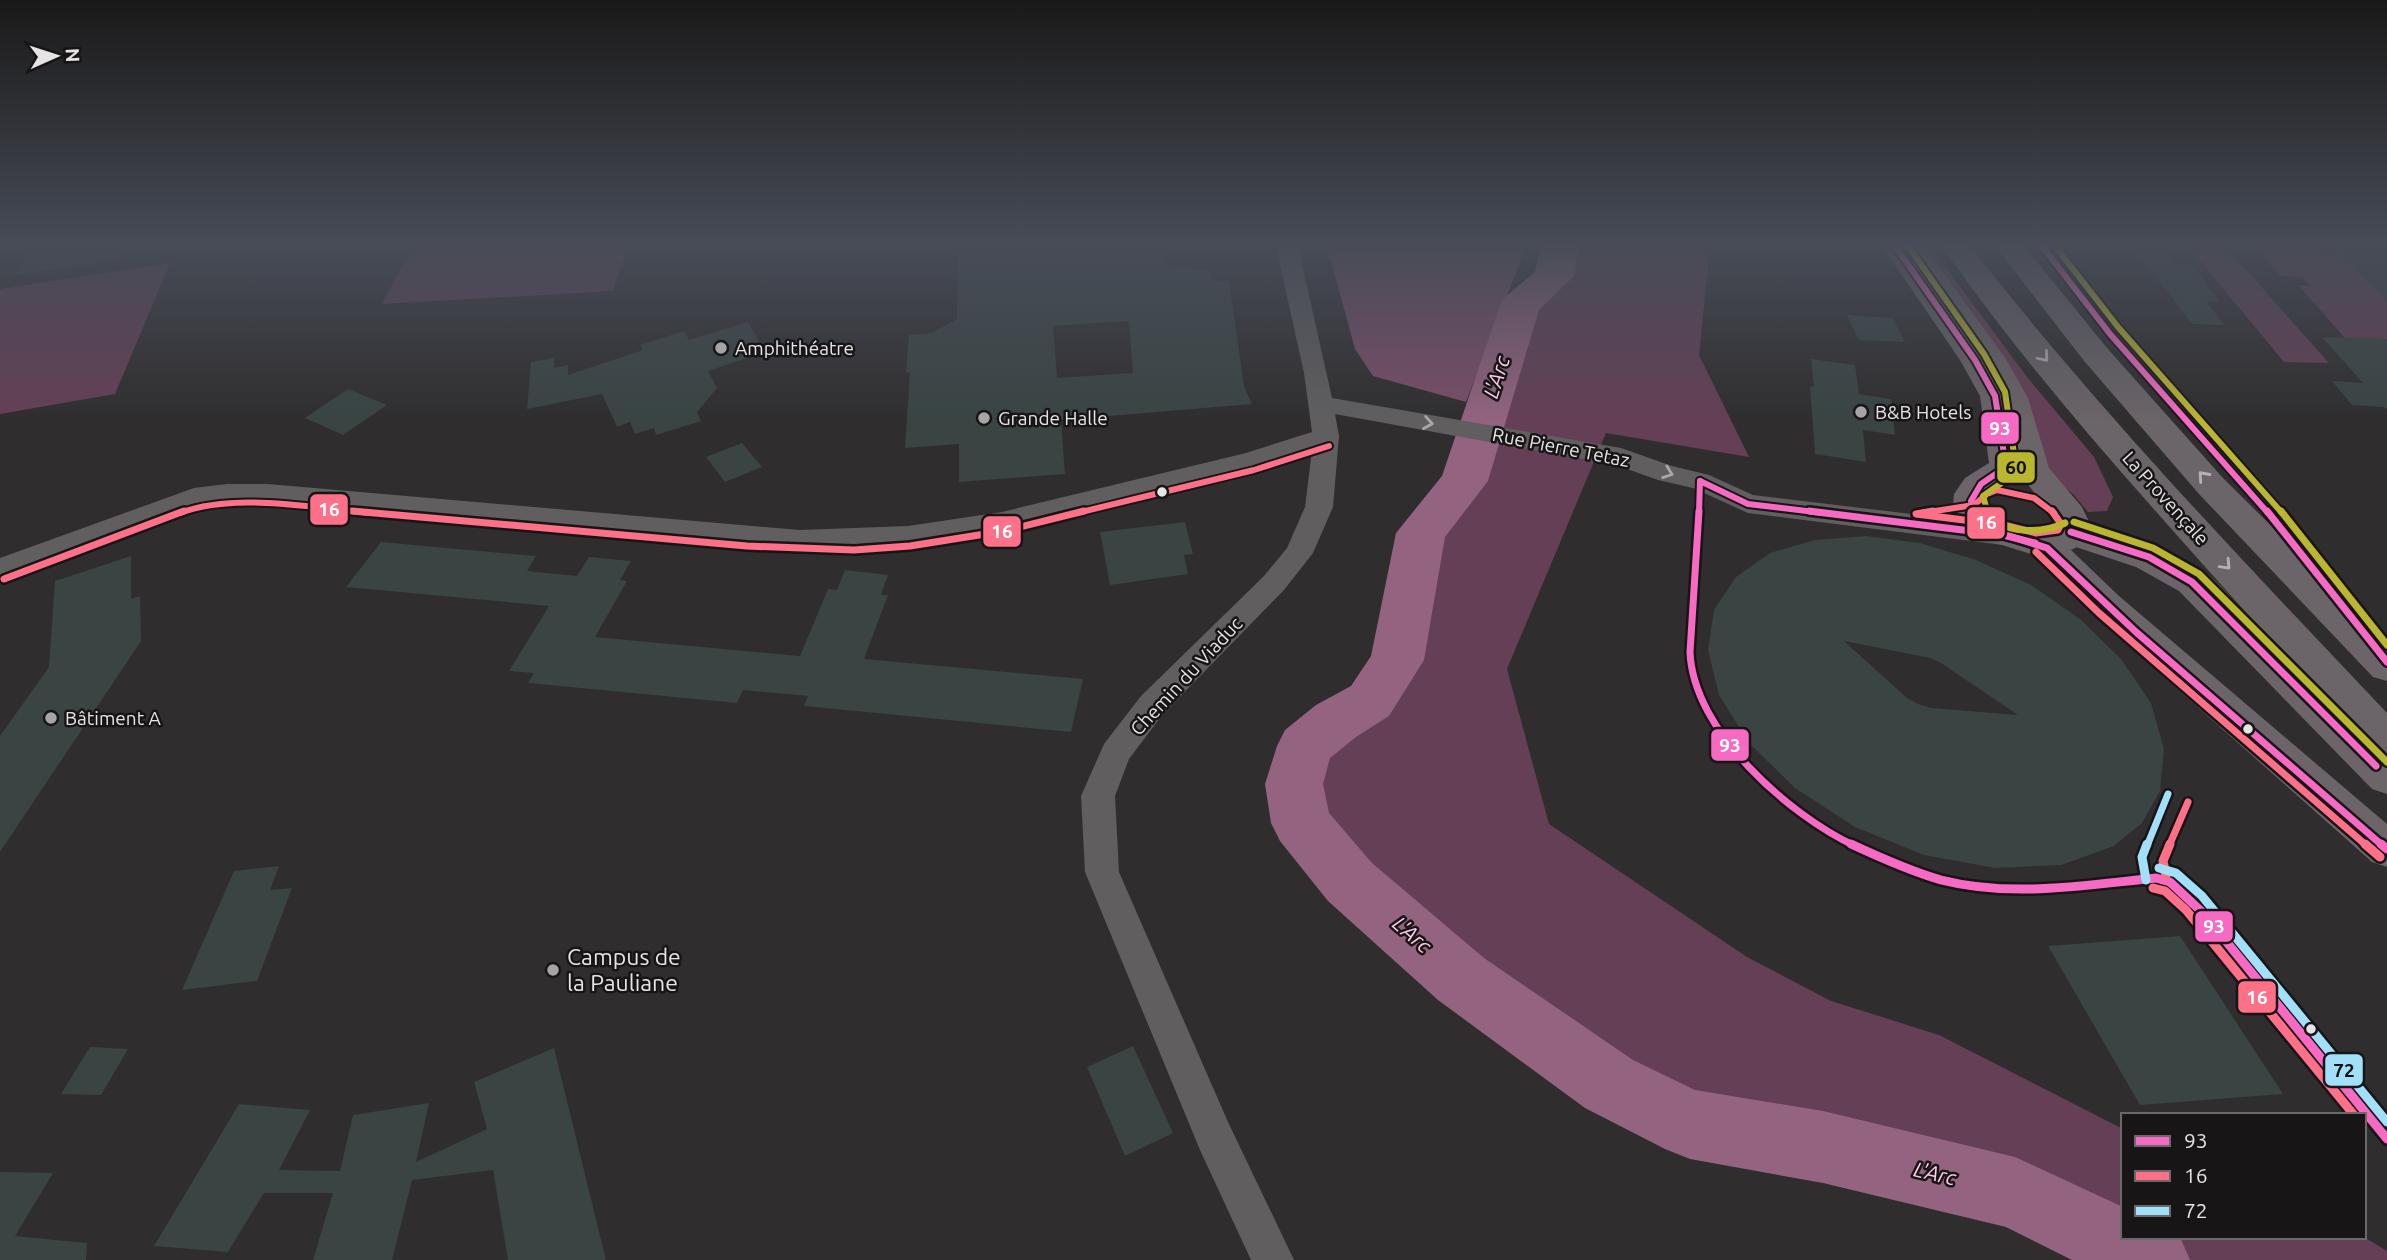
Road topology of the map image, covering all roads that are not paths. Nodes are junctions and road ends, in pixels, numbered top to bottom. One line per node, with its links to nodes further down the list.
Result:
1 (1300, 305): 7 (street, Chemin du Viaduc)
2 (1936, 305): 8 (main road)
3 (1952, 305): 9 (main road)
4 (2000, 305): 14 (highway, La Provençale, one-way to 14)
5 (2056, 305): 13 (highway, one-way to 5)
6 (2087, 305): 13 (highway)
7 (1324, 420): 10 (street, Rue Pierre Tetaz, one-way to 10); 12 (street); 17 (street, Chemin du Viaduc)
8 (1984, 482): 9 (main road); 10 (main road)
9 (2054, 497): 11 (main road)
10 (2003, 535): 11 (main road)
11 (2057, 538): 15 (highway); 16 (main road)
12 (0, 569)
13 (2387, 664)
14 (2387, 740)
15 (2387, 776)
16 (2387, 849)
17 (1273, 1260)

